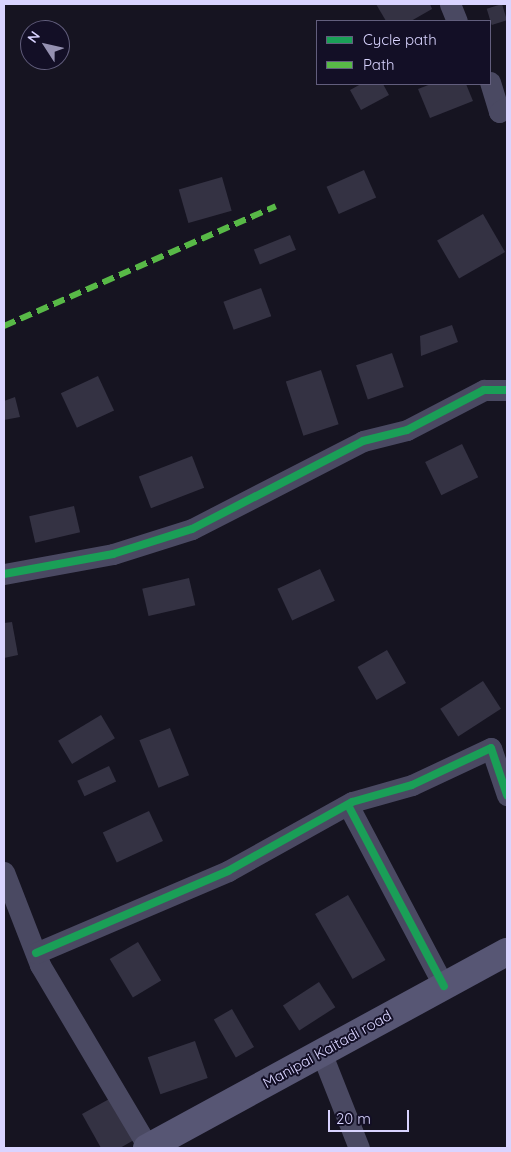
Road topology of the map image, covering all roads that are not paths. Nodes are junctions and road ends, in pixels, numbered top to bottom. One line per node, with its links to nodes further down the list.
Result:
1 (450, 4): 2 (street)
2 (457, 20)
3 (491, 85): 4 (street)
4 (507, 107)
5 (507, 390): 6 (street)
6 (4, 574)
7 (507, 794): 8 (street)
8 (348, 805): 11 (street); 12 (street)
9 (4, 872): 11 (street)
10 (507, 952): 12 (main road, Manipai Kaitadi road)
11 (36, 953): 14 (street)
12 (444, 986): 13 (main road, Manipai Kaitadi road)
13 (321, 1052): 14 (main road, Manipai Kaitadi road); 15 (street)
14 (147, 1148)
15 (358, 1148)

